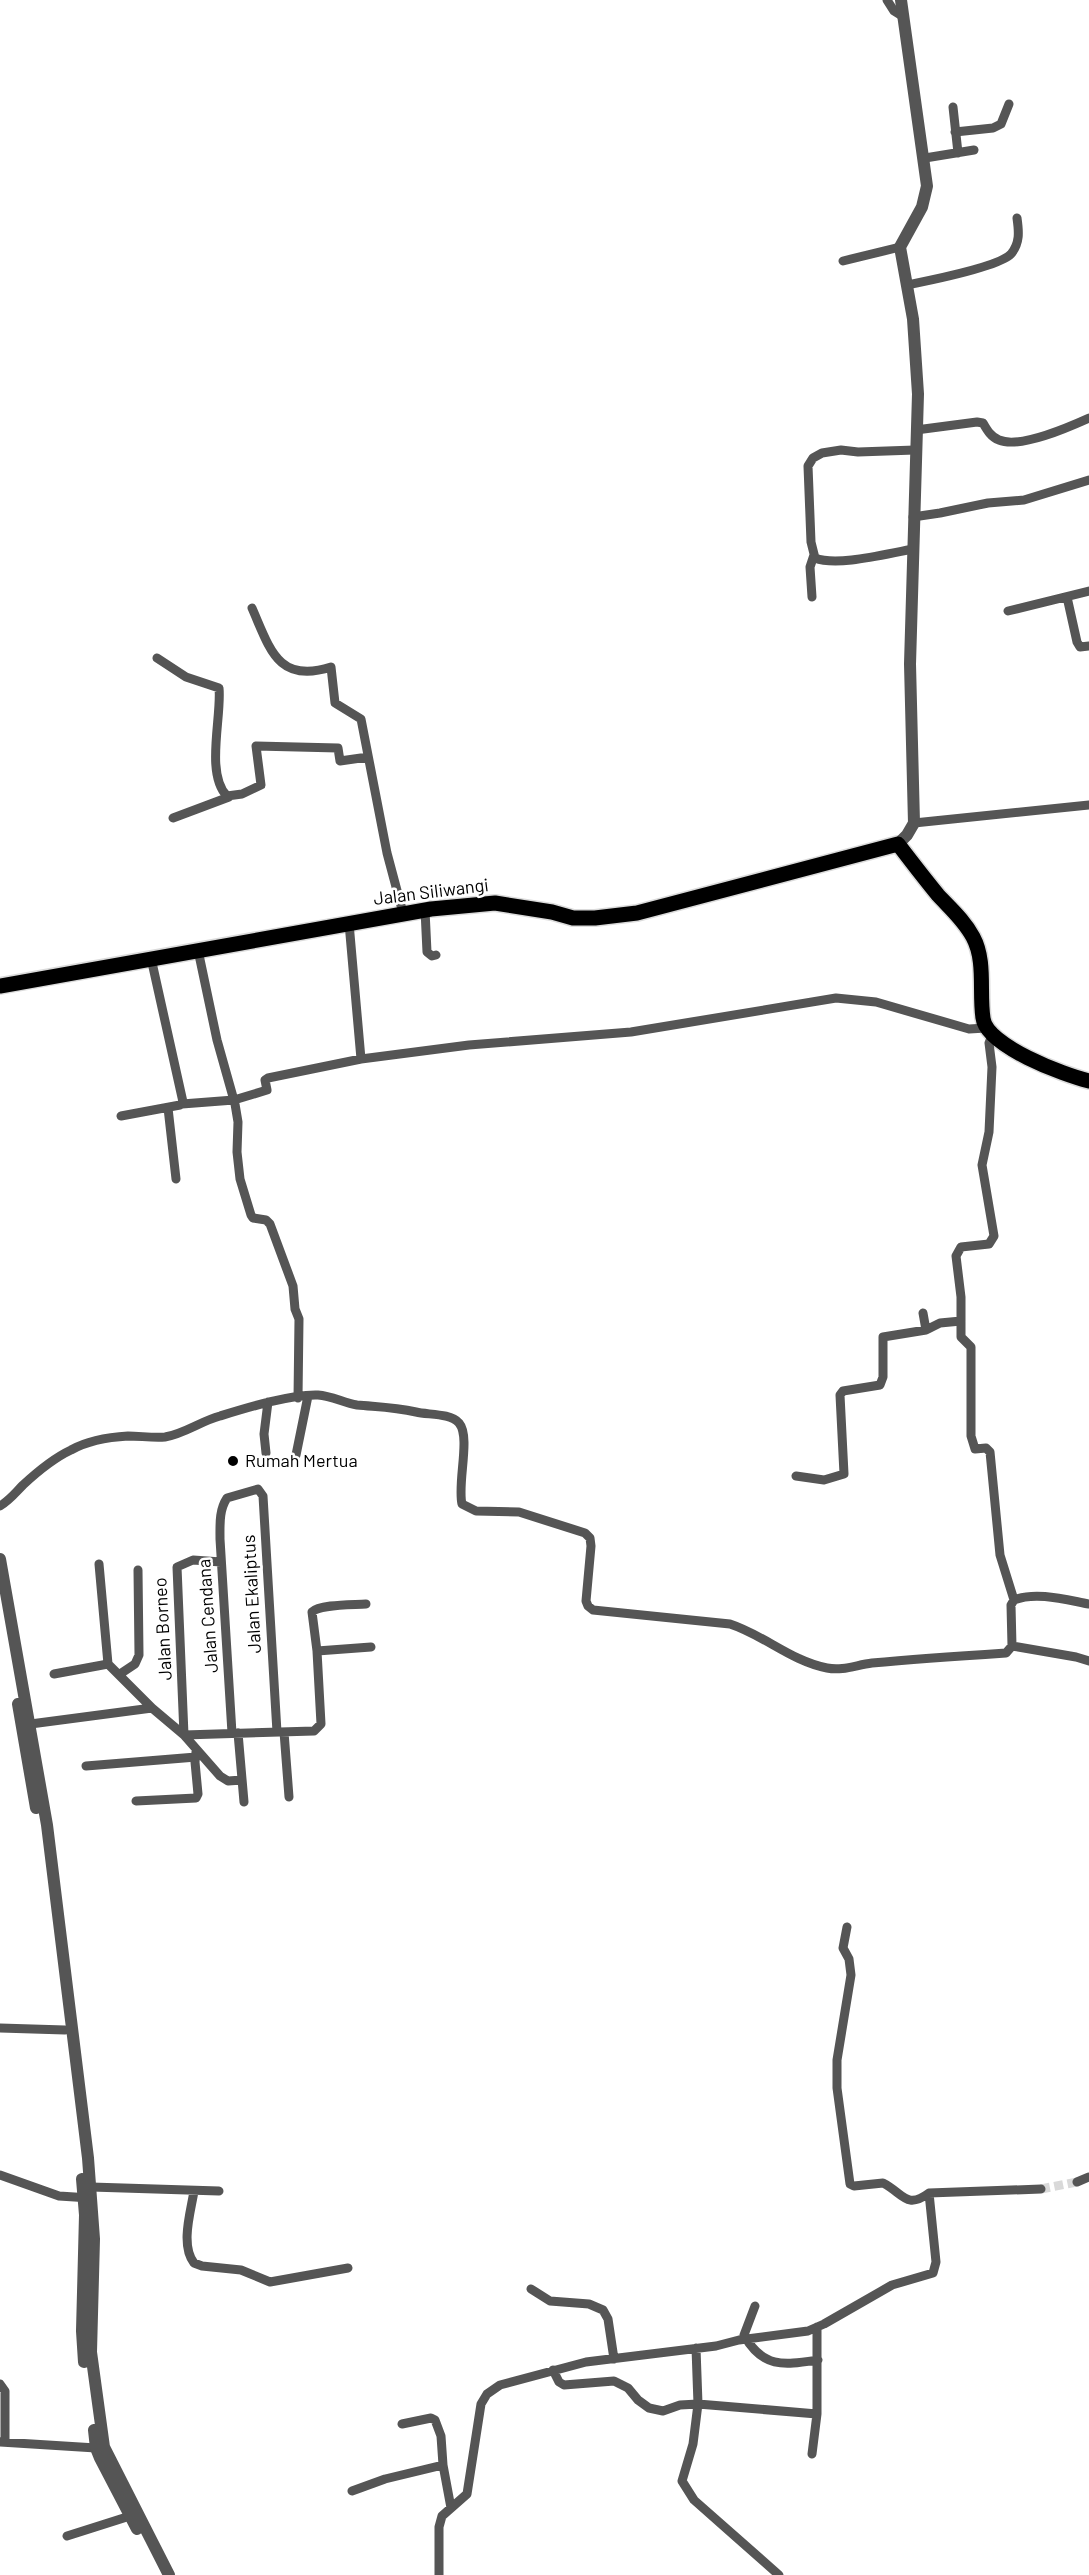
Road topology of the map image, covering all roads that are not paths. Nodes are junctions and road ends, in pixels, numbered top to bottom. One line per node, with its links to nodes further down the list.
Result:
1 (887, 0): 3 (street)
2 (901, 0): 3 (street)
3 (902, 16): 9 (street)
4 (1009, 104): 6 (street)
5 (953, 107): 6 (street)
6 (955, 132): 8 (street)
7 (974, 150): 8 (street)
8 (958, 153): 9 (street)
9 (925, 158): 11 (street)
10 (1017, 218): 13 (street)
11 (900, 247): 12 (street); 13 (street)
12 (843, 261)
13 (908, 285): 15 (street)
14 (1089, 418): 15 (street)
15 (916, 430): 16 (street)
16 (915, 450): 18 (street); 20 (street)
17 (1089, 480): 18 (street)
18 (913, 517): 19 (street)
19 (914, 549): 20 (street); 32 (street)
20 (814, 555): 22 (street)
21 (1089, 591): 23 (street)
22 (812, 597)
23 (1067, 597): 25 (street); 26 (street)
24 (252, 608): 28 (street)
25 (1008, 611)
26 (1089, 646)
27 (157, 658): 29 (street)
28 (368, 757): 29 (street); 35 (street)
29 (229, 797): 31 (street)
30 (1089, 805): 32 (street)
31 (172, 818)
32 (914, 823): 33 (street)
33 (898, 844): 34 (main road, Jalan Siliwangi); 41 (main road)
34 (425, 910): 35 (main road, Jalan Siliwangi); 38 (street)
35 (403, 913): 36 (main road, Jalan Siliwangi)
36 (349, 923): 37 (main road, Jalan Siliwangi); 42 (street)
37 (198, 950): 39 (main road, Jalan Siliwangi); 44 (street)
38 (436, 955)
39 (151, 958): 40 (main road, Jalan Siliwangi); 45 (street)
40 (0, 986)
41 (989, 1032): 42 (street); 43 (main road); 50 (street)
42 (361, 1059): 44 (street)
43 (1089, 1081)
44 (234, 1100): 45 (street); 53 (street)
45 (182, 1104): 46 (street)
46 (168, 1108): 47 (street); 48 (street)
47 (121, 1116)
48 (176, 1179)
49 (923, 1313): 51 (street)
50 (962, 1321): 51 (street); 65 (street)
51 (926, 1330): 57 (street)
52 (308, 1396): 53 (street); 56 (street); 68 (street)
53 (298, 1398): 54 (street)
54 (268, 1402): 55 (street); 59 (street)
55 (266, 1453)
56 (296, 1455)
57 (796, 1476)
58 (227, 1498): 61 (street, Jalan Cendana); 77 (street, Jalan Ekaliptus)
59 (0, 1506)
60 (0, 1559): 76 (street)
61 (221, 1563): 78 (street, Jalan Cendana); 79 (street, Jalan Borneo)
62 (99, 1564): 72 (street)
63 (138, 1570): 74 (street)
64 (0, 1599): 76 (street)
65 (1014, 1600): 67 (street); 68 (street)
66 (366, 1604): 70 (street)
67 (1089, 1605)
68 (1012, 1646): 71 (street)
69 (371, 1647): 70 (street)
70 (318, 1651): 77 (street)
71 (1089, 1661)
72 (108, 1664): 73 (street); 74 (street)
73 (54, 1674)
74 (120, 1674): 75 (street)
75 (152, 1708): 76 (street); 79 (street)
76 (26, 1724): 87 (street)
77 (280, 1732): 78 (street); 83 (street)
78 (235, 1733): 79 (street); 82 (street, Jalan Cendana)
79 (184, 1735): 80 (street)
80 (196, 1755): 81 (street); 82 (street); 84 (street)
81 (86, 1766)
82 (242, 1780): 85 (street, Jalan Cendana)
83 (289, 1797)
84 (135, 1801)
85 (244, 1802)
86 (847, 1927): 96 (street)
87 (59, 1958): 89 (street); 97 (street)
88 (0, 2028): 89 (street)
89 (65, 2030): 97 (street)
90 (0, 2175): 97 (street)
91 (1089, 2177): 92 (street)
92 (1077, 2182)
93 (1041, 2189): 96 (street)
94 (194, 2191): 95 (street); 97 (street); 98 (street)
95 (219, 2191)
96 (929, 2193): 101 (street)
97 (89, 2195): 112 (street); 115 (street)
98 (348, 2268)
99 (531, 2289): 104 (street)
100 (755, 2306): 102 (street)
101 (817, 2327): 102 (street); 105 (street)
102 (747, 2339): 103 (street); 105 (street)
103 (696, 2348): 104 (street); 108 (street)
104 (614, 2359): 106 (street)
105 (818, 2360): 109 (street)
106 (553, 2370): 108 (street); 117 (street)
107 (0, 2384): 111 (street)
108 (698, 2404): 109 (street); 123 (street)
109 (817, 2414): 113 (street)
110 (402, 2424): 114 (street)
111 (3, 2442): 112 (street)
112 (96, 2448): 115 (street)
113 (812, 2454)
114 (443, 2465): 116 (street); 117 (street)
115 (119, 2486): 118 (street); 121 (street)
116 (352, 2491)
117 (451, 2508): 122 (street)
118 (130, 2516): 119 (street); 120 (street)
119 (67, 2535)
120 (161, 2575)
121 (169, 2575)
122 (439, 2575)
123 (779, 2575)

